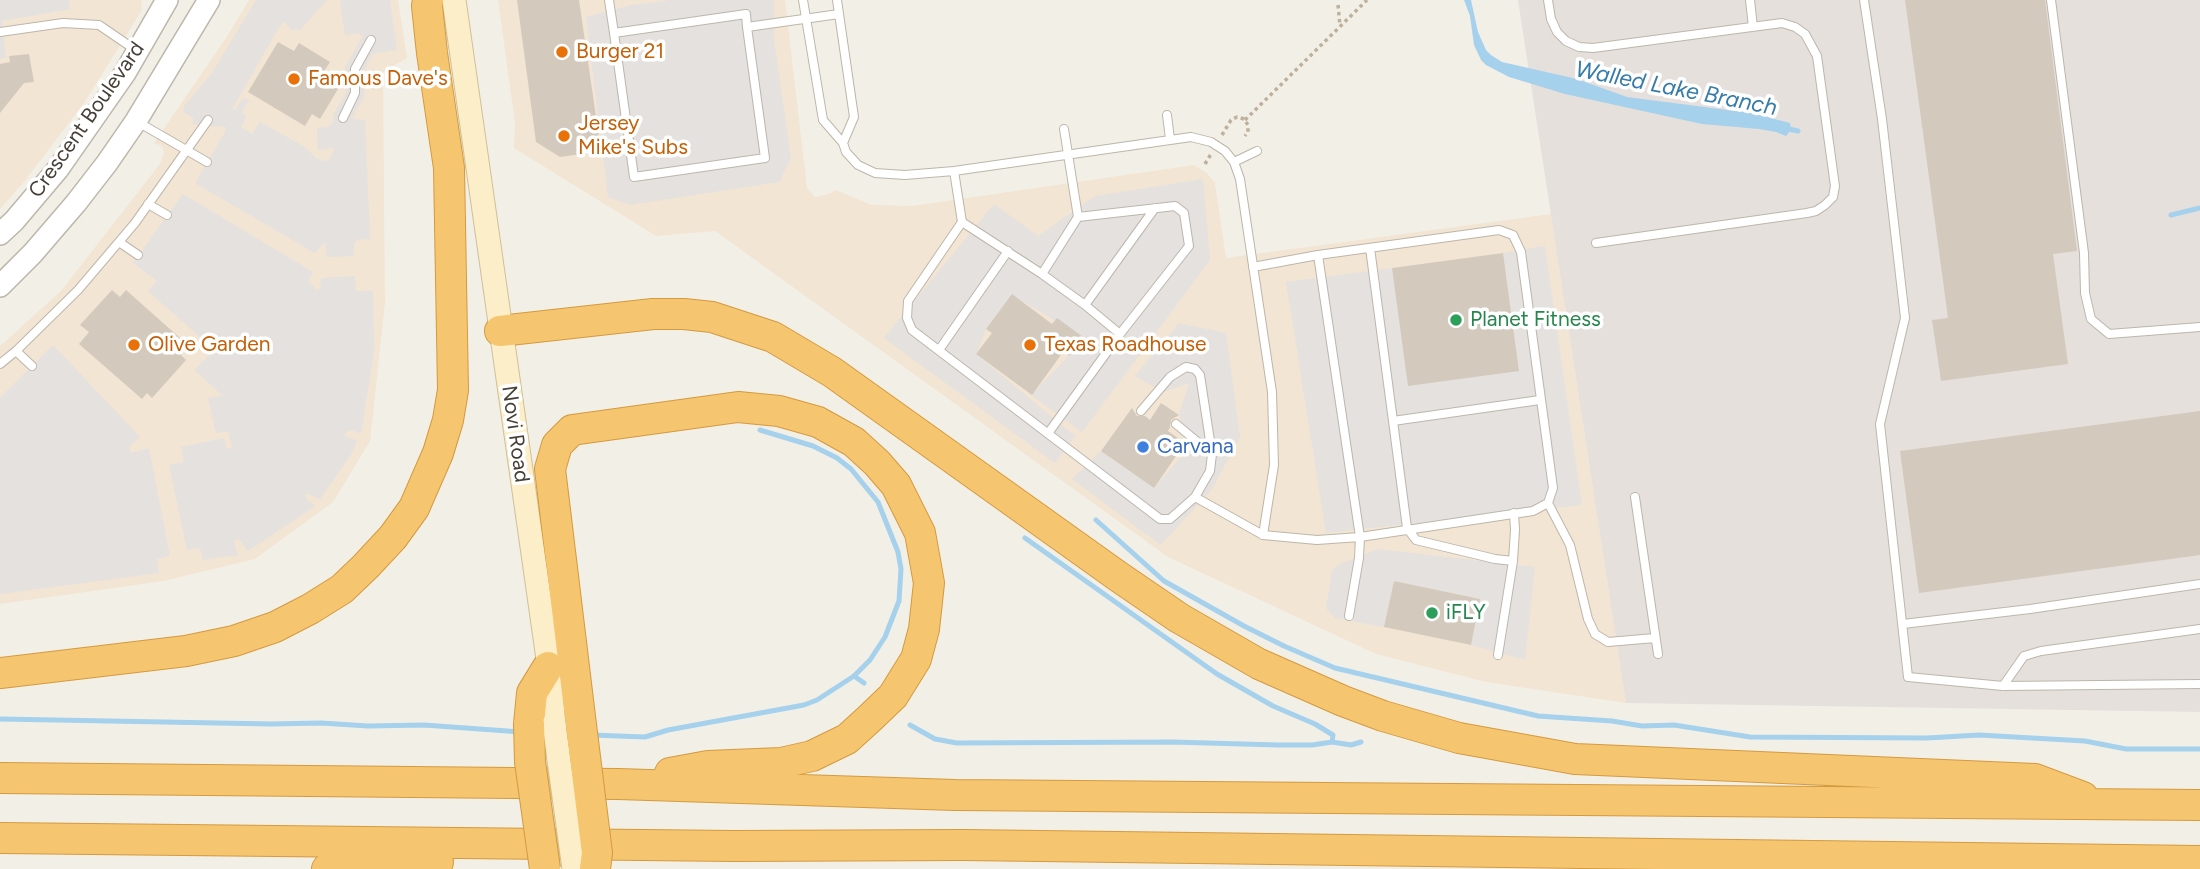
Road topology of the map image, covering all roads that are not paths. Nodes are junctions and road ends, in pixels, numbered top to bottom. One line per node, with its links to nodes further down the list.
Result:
1 (167, 0): 19 (street, Crescent Boulevard)
2 (209, 0): 23 (street, Crescent Boulevard)
3 (428, 0): 81 (highway)
4 (454, 0): 53 (main road, Novi Road)
5 (609, 0): 17 (lane)
6 (803, 0): 13 (lane)
7 (837, 0): 12 (lane)
8 (1548, 0): 15 (lane)
9 (1750, 0): 15 (lane)
10 (1864, 0): 75 (lane)
11 (2051, 0): 52 (lane)
12 (839, 14): 13 (lane); 26 (lane)
13 (807, 18): 14 (lane); 26 (lane)
14 (747, 27): 17 (lane); 17 (lane)
15 (1753, 27): 42 (lane)
16 (0, 32): 19 (lane)
17 (614, 33)
18 (371, 40): 21 (lane)
19 (137, 51): 32 (street, Crescent Boulevard)
20 (1167, 115): 25 (lane)
21 (343, 118)
22 (208, 120): 27 (lane)
23 (136, 121): 27 (lane); 34 (street, Crescent Boulevard)
24 (1064, 129): 29 (lane)
25 (1170, 139): 29 (lane); 31 (lane)
26 (843, 143): 33 (lane)
27 (186, 151): 30 (lane); 35 (lane)
28 (1257, 151): 31 (lane)
29 (1068, 155): 33 (lane); 38 (lane)
30 (207, 162)
31 (1234, 162): 48 (lane)
32 (58, 169): 34 (street); 40 (street, Crescent Boulevard)
33 (954, 171): 39 (lane)
34 (76, 203): 45 (street, Crescent Boulevard)
35 (148, 204): 37 (lane); 41 (lane)
36 (1155, 208): 38 (lane); 51 (lane); 54 (lane)
37 (167, 215)
38 (1077, 217): 49 (lane)
39 (962, 222): 44 (lane); 55 (lane)
40 (7, 228): 45 (street)
41 (119, 242): 47 (lane); 56 (lane)
42 (1596, 243)
43 (1370, 248): 46 (lane); 59 (lane); 61 (lane)
44 (1008, 251): 49 (lane); 55 (lane)
45 (33, 253): 50 (street, Crescent Boulevard)
46 (1318, 255): 48 (lane); 71 (lane)
47 (138, 256)
48 (1253, 267): 70 (lane)
49 (1042, 274): 51 (lane)
50 (0, 286)
51 (1085, 305): 54 (lane)
52 (2200, 327)
53 (500, 331): 80 (main road, Novi Road); 87 (highway)
54 (1120, 334): 63 (lane)
55 (939, 350): 63 (lane)
56 (16, 351): 57 (lane); 58 (lane)
57 (0, 365)
58 (32, 366)
59 (1540, 400): 61 (lane); 67 (lane)
60 (1141, 411): 64 (lane)
61 (1394, 421): 69 (lane)
62 (1176, 424): 64 (lane)
63 (1049, 432): 65 (lane)
64 (1212, 454): 65 (lane)
65 (1195, 497): 70 (lane)
66 (1635, 497): 77 (lane)
67 (1548, 503): 68 (lane); 77 (lane)
68 (1514, 513): 69 (lane); 72 (lane)
69 (1407, 528): 71 (lane); 72 (lane)
70 (1263, 536): 71 (lane)
71 (1360, 537): 74 (lane)
72 (1514, 561): 79 (lane)
73 (2200, 584): 75 (lane)
74 (1349, 615)
75 (1903, 624): 83 (lane)
76 (2200, 629): 83 (lane)
77 (1656, 638): 78 (lane)
78 (1658, 654)
79 (1497, 655)
80 (548, 667): 84 (highway)
81 (0, 673)
82 (2200, 684): 83 (lane)
83 (2003, 686)
84 (555, 724): 86 (highway); 93 (highway, bridge); 94 (main road, bridge); 95 (highway, bridge)
85 (0, 778): 86 (highway)
86 (618, 783): 87 (highway)
87 (2103, 804): 88 (highway)
88 (2200, 805)
89 (0, 838): 90 (highway)
90 (734, 846): 91 (highway); 92 (highway)
91 (2200, 861)
92 (327, 869)
93 (545, 869)
94 (573, 869)
95 (595, 869)

